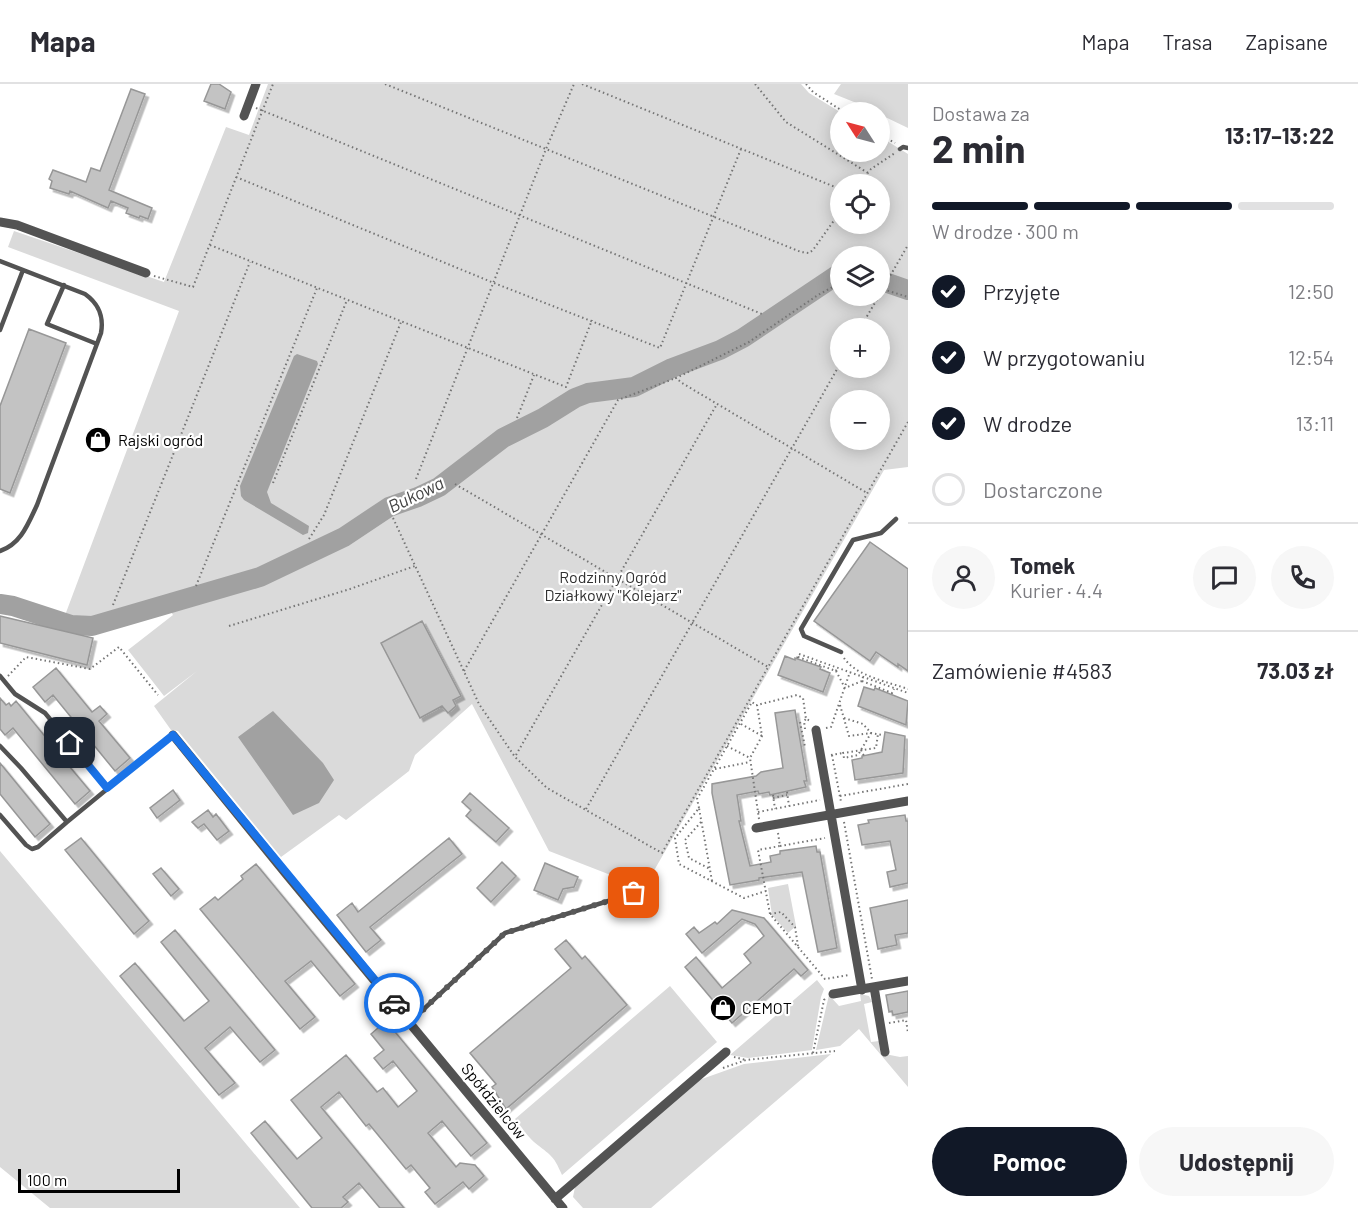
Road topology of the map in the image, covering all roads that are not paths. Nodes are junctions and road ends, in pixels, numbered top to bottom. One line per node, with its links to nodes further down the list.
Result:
1 (256, 84): 2 (street)
2 (244, 117)
3 (0, 222): 6 (street)
4 (0, 261): 5 (lane)
5 (22, 270): 7 (lane); 8 (lane)
6 (146, 273)
7 (64, 285): 9 (lane); 9 (lane)
8 (0, 330)
9 (97, 344): 11 (lane)
10 (896, 519): 12 (lane)
11 (0, 551)
12 (841, 652)
13 (2, 678): 17 (lane)
14 (817, 727): 20 (street)
15 (173, 735): 17 (lane, Spółdzielców); 28 (street, Spółdzielców)
16 (0, 746): 21 (lane)
17 (107, 788): 21 (lane, Spółdzielców)
18 (908, 801): 20 (street)
19 (0, 815): 21 (lane, Spółdzielców)
20 (833, 816): 22 (street); 26 (street)
21 (67, 822)
22 (758, 828)
23 (648, 894): 28 (lane)
24 (908, 981): 25 (street)
25 (874, 987): 26 (street); 30 (street)
26 (862, 990): 27 (street)
27 (833, 994)
28 (410, 1022): 31 (street, Spółdzielców)
29 (726, 1052): 31 (street)
30 (885, 1052)
31 (555, 1198): 32 (street, Spółdzielców)
32 (563, 1208)

